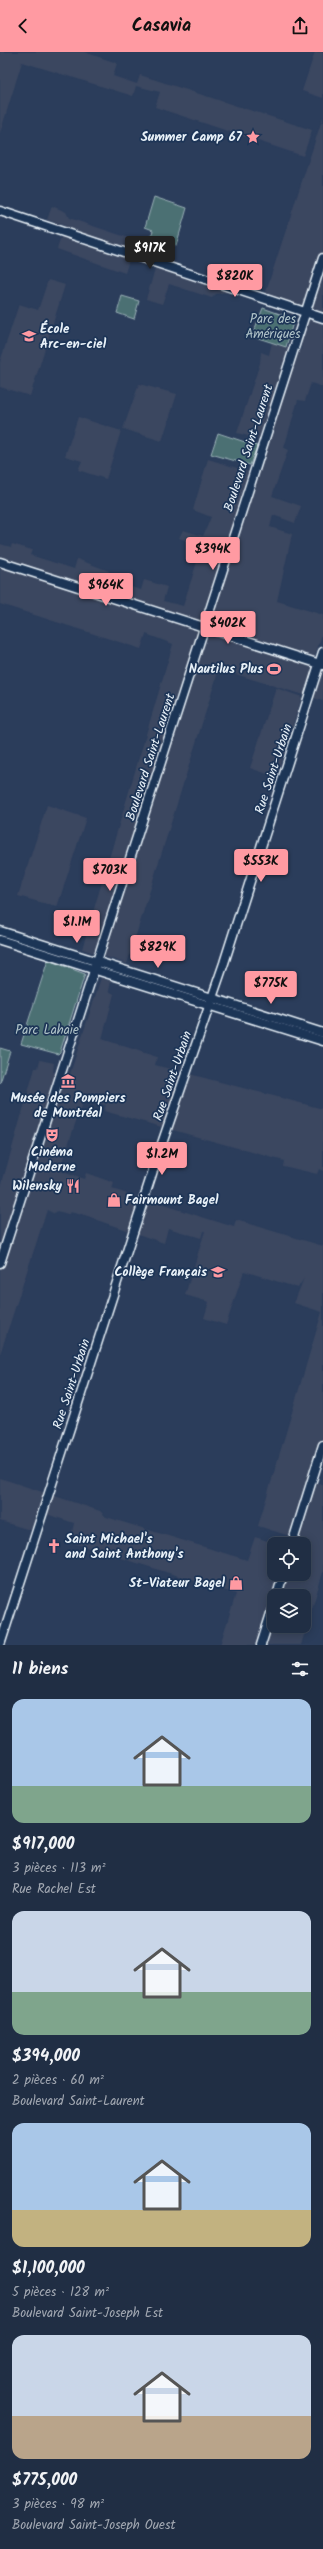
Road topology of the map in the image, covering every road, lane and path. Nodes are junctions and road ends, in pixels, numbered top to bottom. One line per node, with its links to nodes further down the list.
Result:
1 (0, 211): 3 (main road)
2 (323, 258): 3 (main road, Boulevard Saint-Laurent)
3 (305, 312): 4 (main road); 6 (main road, Boulevard Saint-Laurent)
4 (323, 318)
5 (0, 562): 6 (main road)
6 (206, 628): 8 (main road); 11 (main road, Boulevard Saint-Laurent)
7 (323, 652): 8 (main road, Rue Saint-Urbain)
8 (321, 664): 12 (main road, Rue Saint-Urbain)
9 (0, 931): 11 (main road)
10 (0, 940): 11 (main road)
11 (96, 965): 12 (main road); 15 (main road, Boulevard Saint-Laurent)
12 (211, 1001): 13 (main road); 14 (main road); 19 (main road, Rue Saint-Urbain)
13 (323, 1033)
14 (323, 1041)
15 (0, 1263)
16 (323, 1445): 17 (main road)
17 (294, 1537)
18 (267, 1626): 20 (main road)
19 (0, 1645)
20 (261, 1645)

